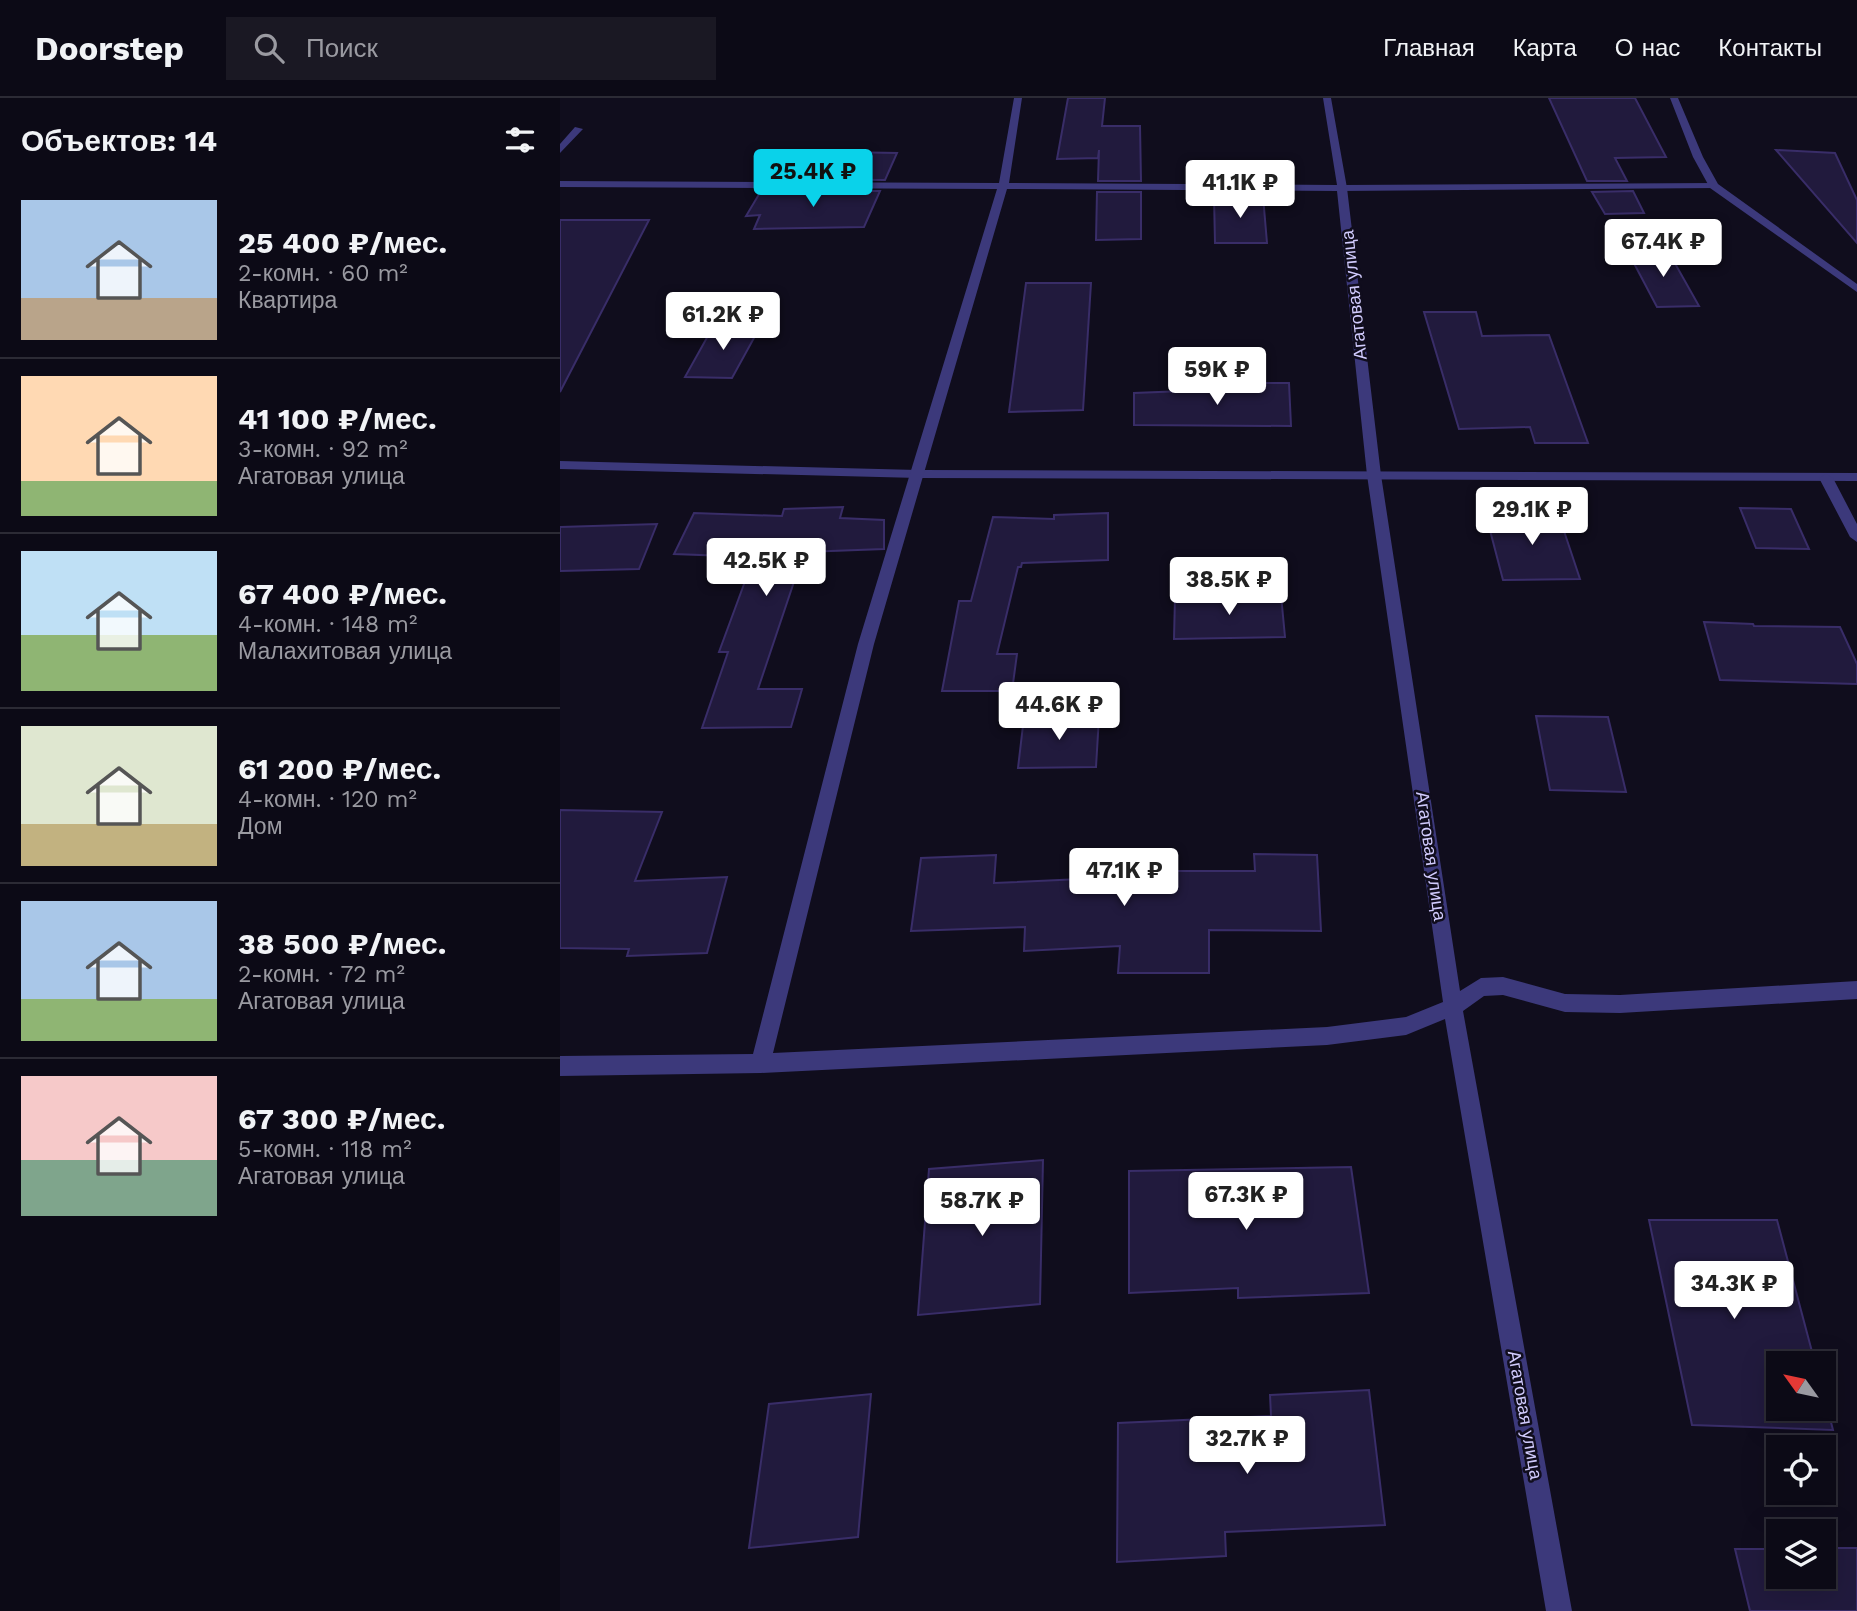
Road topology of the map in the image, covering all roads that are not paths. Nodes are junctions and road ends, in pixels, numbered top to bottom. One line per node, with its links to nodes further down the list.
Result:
1 (1018, 98): 8 (street)
2 (1327, 98): 9 (street, Агатовая улица)
3 (1674, 98): 7 (street)
4 (578, 130): 5 (street)
5 (560, 150)
6 (560, 184): 8 (street)
7 (1714, 186): 9 (street); 10 (street)
8 (1003, 187): 9 (street); 12 (street)
9 (1342, 188): 13 (street, Агатовая улица)
10 (1857, 289)
11 (560, 465): 12 (street)
12 (918, 474): 13 (street); 19 (street)
13 (1374, 475): 15 (street); 18 (street, Агатовая улица)
14 (1857, 477): 15 (street)
15 (1826, 478): 16 (street)
16 (1857, 537)
17 (1857, 990): 18 (street)
18 (1453, 1007): 19 (street); 21 (street, Агатовая улица)
19 (761, 1063): 20 (street)
20 (560, 1066)
21 (1559, 1611)

